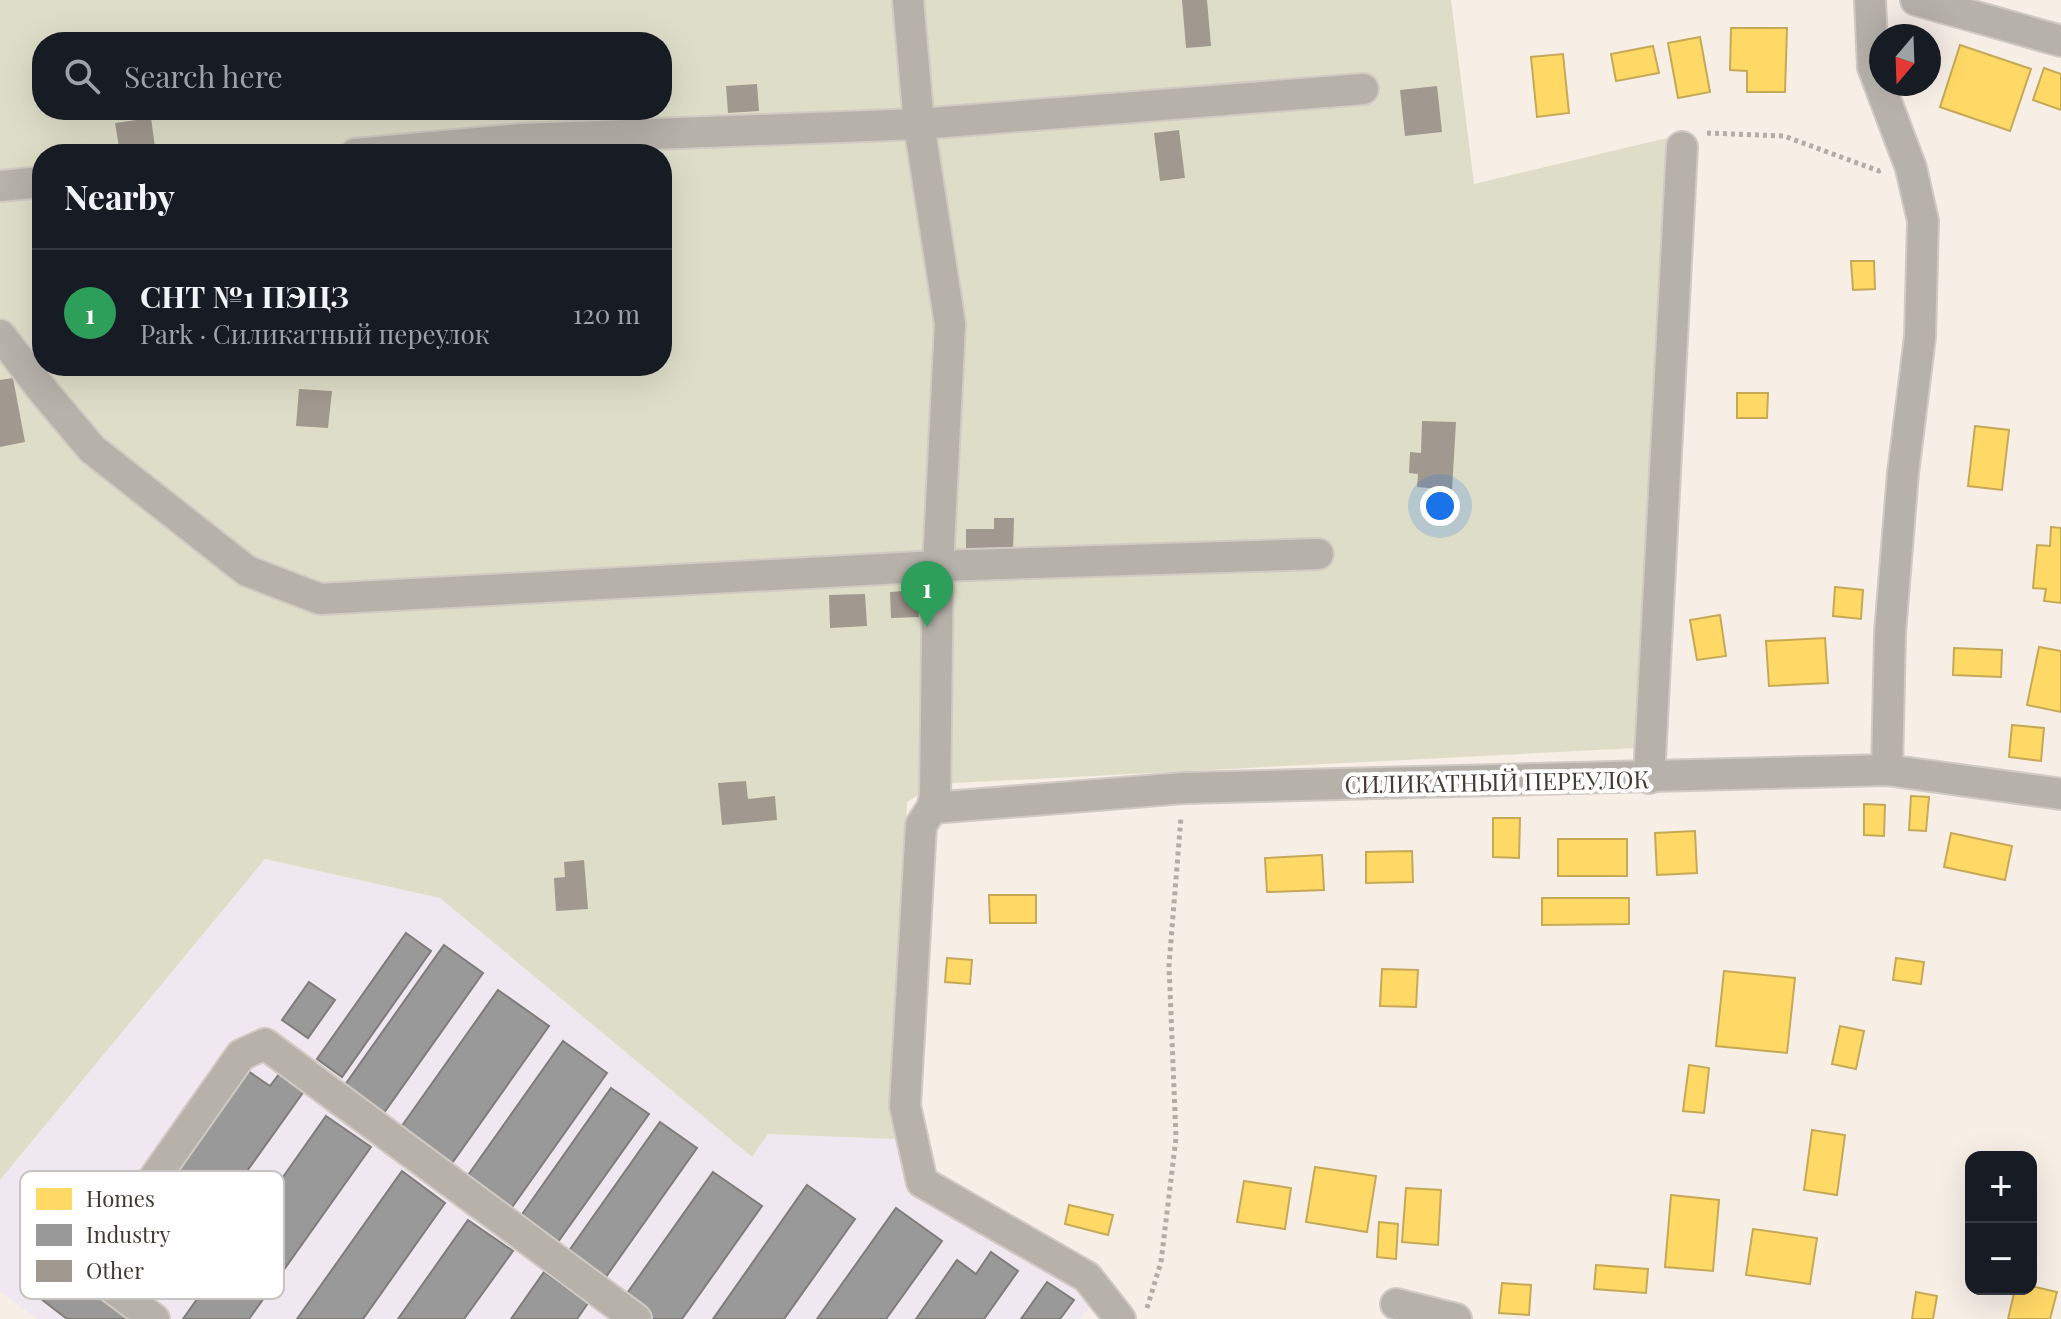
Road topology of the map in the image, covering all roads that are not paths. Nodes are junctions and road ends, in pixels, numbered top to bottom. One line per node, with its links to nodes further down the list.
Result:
1 (908, 0): 7 (street)
2 (1909, 0): 4 (street)
3 (1916, 0): 5 (street)
4 (1870, 2): 15 (street)
5 (2061, 41)
6 (1363, 89): 7 (street)
7 (919, 124): 8 (street); 14 (street)
8 (466, 144)
9 (1682, 147): 16 (street)
10 (32, 183): 11 (street)
11 (0, 186)
12 (0, 335): 14 (street)
13 (1318, 554): 14 (street)
14 (938, 566): 18 (street)
15 (1887, 770): 16 (street, СИЛИКАТНЫЙ ПЕРЕУЛОК); 17 (street, СИЛИКАТНЫЙ ПЕРЕУЛОК)
16 (1649, 778): 18 (street, СИЛИКАТНЫЙ ПЕРЕУЛОК)
17 (2061, 794)
18 (932, 808): 24 (street)
19 (159, 1171): 23 (street)
20 (127, 1299): 22 (street)
21 (1396, 1304): 25 (street)
22 (154, 1319)
23 (636, 1319)
24 (1120, 1319)
25 (1456, 1319)

